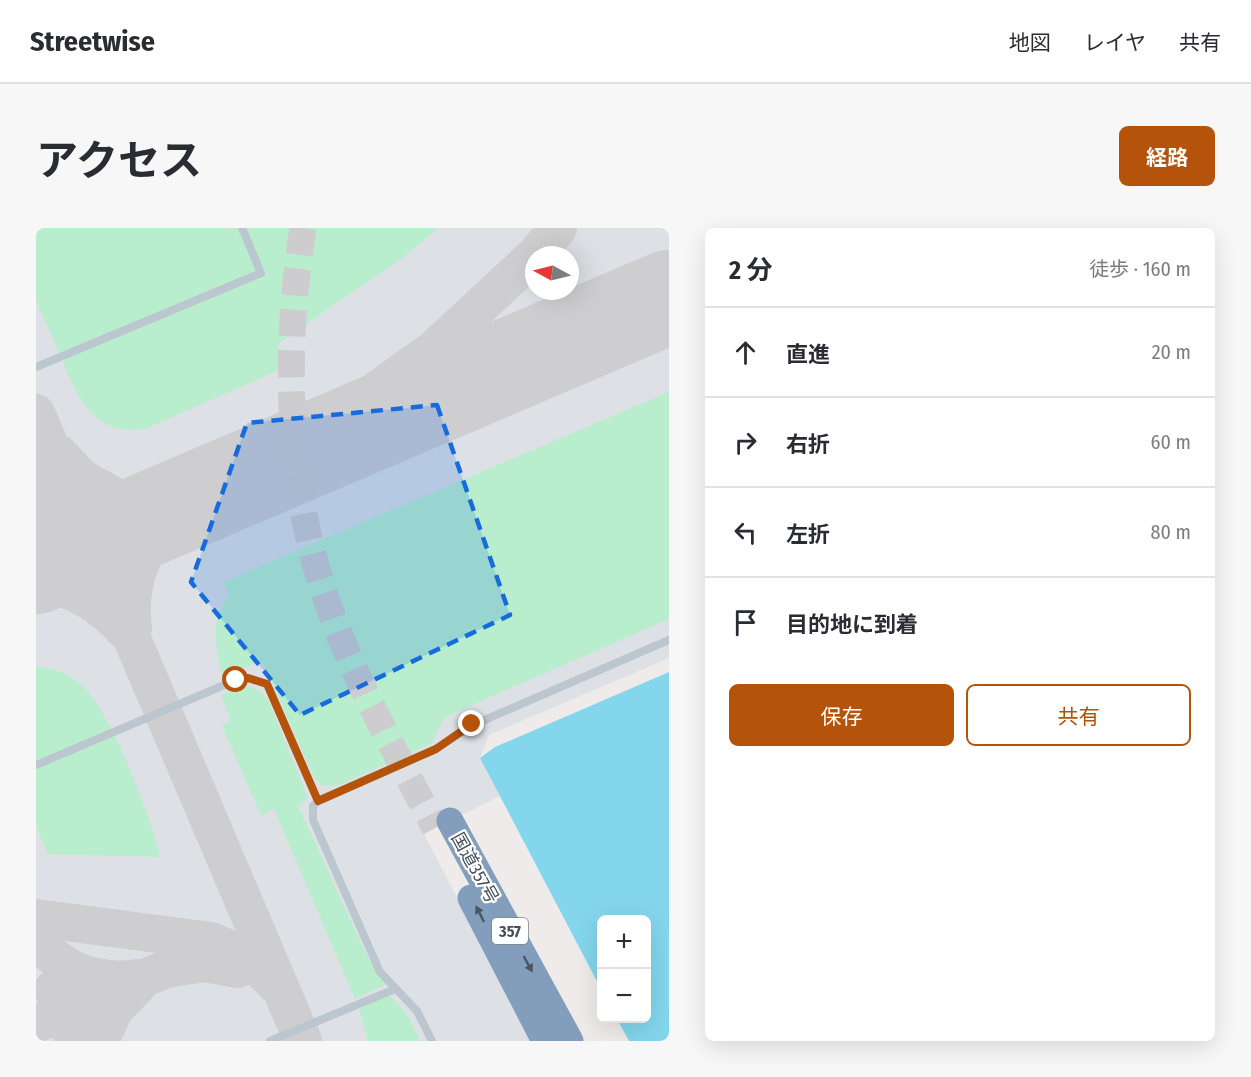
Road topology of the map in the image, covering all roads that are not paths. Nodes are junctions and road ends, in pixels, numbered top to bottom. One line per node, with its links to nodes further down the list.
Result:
1 (243, 228): 2 (lane)
2 (36, 367)
3 (669, 640): 5 (lane)
4 (36, 765): 5 (lane)
5 (318, 801): 6 (lane)
6 (395, 989): 7 (lane); 8 (lane)
7 (270, 1041)
8 (432, 1041)
9 (545, 1041): 10 (highway, 国道357号 / 357, one-way to 10)
10 (570, 1041)

